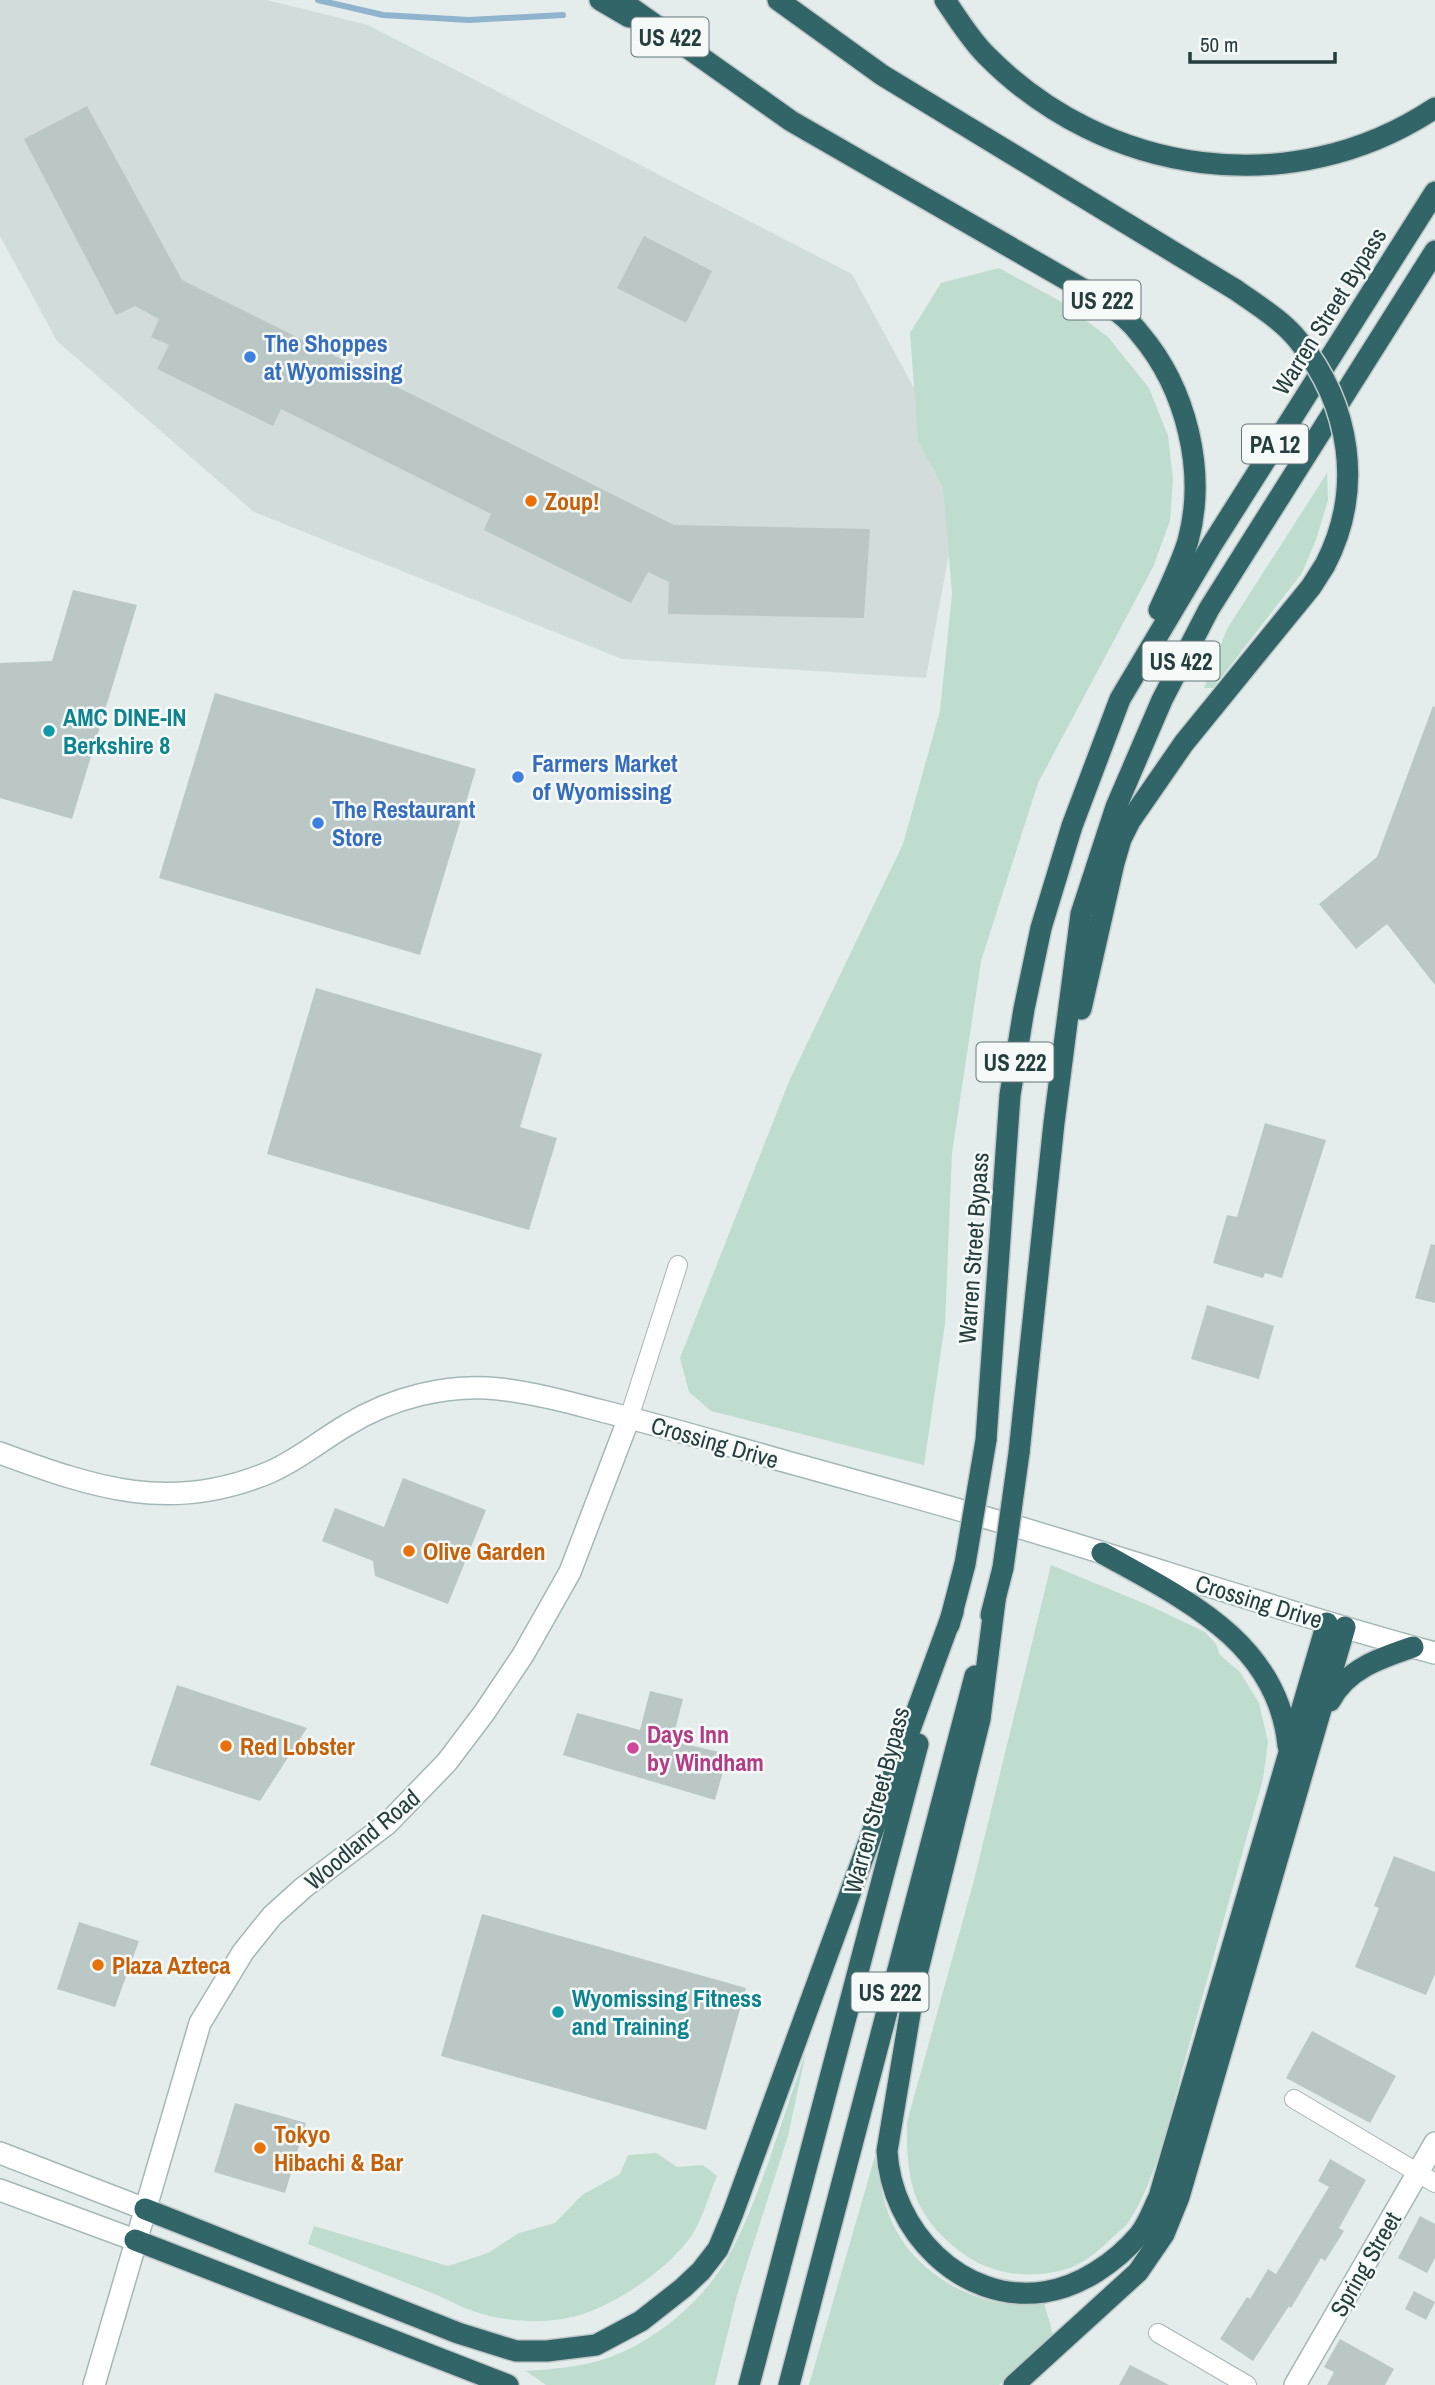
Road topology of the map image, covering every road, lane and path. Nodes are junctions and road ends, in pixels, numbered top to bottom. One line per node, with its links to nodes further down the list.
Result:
1 (600, 0): 5 (highway, US 222)
2 (620, 0): 5 (highway, US 422)
3 (778, 0): 10 (highway, US 222, bridge)
4 (945, 0): 6 (highway)
5 (721, 73): 9 (highway, US 222)
6 (1435, 108)
7 (1435, 192): 9 (highway, Warren Street Bypass / PA 12)
8 (1435, 251): 10 (highway, US 422)
9 (1121, 699): 16 (highway, Warren Street Bypass / US 222, bridge)
10 (1054, 1123): 15 (highway, US 222, bridge)
11 (678, 1265): 12 (street, Woodland Road)
12 (629, 1418): 13 (main road, Crossing Drive); 14 (main road, Crossing Drive); 27 (main road, Woodland Road)
13 (0, 1453)
14 (1102, 1553): 17 (main road, Crossing Drive); 21 (highway)
15 (995, 1601): 21 (highway); 33 (highway, US 222)
16 (953, 1612): 27 (highway); 32 (highway, Warren Street Bypass / US 222)
17 (1336, 1625): 18 (main road, Crossing Drive); 20 (highway); 21 (highway)
18 (1413, 1647): 19 (main road, Crossing Drive); 20 (highway)
19 (1435, 1653)
20 (1313, 1738): 34 (highway)
21 (1289, 1754)
22 (1294, 2099): 25 (street)
23 (1435, 2143): 25 (main road, Spring Street)
24 (0, 2153): 27 (main road)
25 (1426, 2178): 36 (main road, Spring Street)
26 (0, 2190): 28 (main road)
27 (145, 2208): 28 (main road, Woodland Road)
28 (135, 2240): 30 (main road, Woodland Road); 31 (highway)
29 (1158, 2333): 35 (street)
30 (94, 2385)
31 (508, 2385)
32 (749, 2385)
33 (789, 2385)
34 (1014, 2385)
35 (1247, 2385)
36 (1296, 2385)

